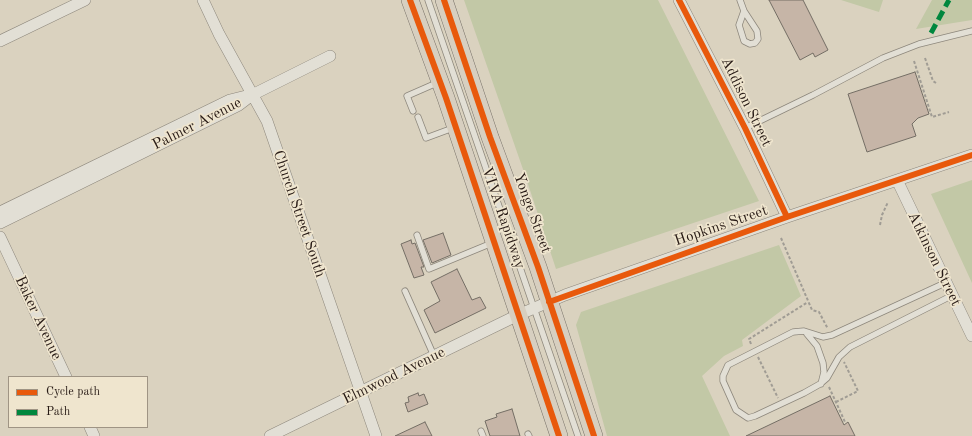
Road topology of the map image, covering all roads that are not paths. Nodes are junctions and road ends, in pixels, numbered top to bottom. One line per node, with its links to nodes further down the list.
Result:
1 (85, 0): 10 (street)
2 (203, 0): 13 (street, Church Street South)
3 (410, 0): 12 (main road)
4 (428, 0): 29 (lane, VIVA Rapidway)
5 (444, 0): 29 (main road, Yonge Street)
6 (679, 0): 17 (street, Addison Street)
7 (740, 0): 8 (lane)
8 (744, 11): 8 (lane)
9 (972, 31): 17 (lane)
10 (0, 41)
11 (330, 56): 13 (street)
12 (440, 82): 14 (lane); 16 (main road)
13 (252, 95): 20 (street, Palmer Avenue); 22 (street, Palmer Avenue); 36 (street, Church Street South)
14 (413, 111)
15 (418, 117): 16 (lane)
16 (455, 127): 25 (main road)
17 (745, 128): 21 (street, Addison Street)
18 (972, 155): 19 (street, Hopkins Street)
19 (897, 180): 21 (street, Hopkins Street); 26 (street, Atkinson Street)
20 (0, 212)
21 (787, 217): 29 (street, Hopkins Street)
22 (0, 223)
23 (417, 235): 25 (lane)
24 (0, 237): 34 (street, Baker Avenue)
25 (494, 243): 30 (main road)
26 (945, 283): 28 (street, Atkinson Street); 31 (lane)
27 (405, 291): 33 (lane)
28 (951, 296): 32 (street, Atkinson Street); 35 (lane)
29 (541, 305): 30 (street, Hopkins Street); 40 (lane, VIVA Rapidway); 41 (main road, Yonge Street)
30 (518, 315): 33 (street, Elmwood Avenue); 39 (main road)
31 (804, 331): 35 (lane); 35 (lane)
32 (972, 336)
33 (434, 356): 36 (street, Elmwood Avenue)
34 (66, 376)
35 (820, 384)
36 (361, 392): 37 (street, Elmwood Avenue); 38 (street, Church Street South)
37 (270, 436)
38 (376, 436)
39 (559, 436)
40 (578, 436)
41 (594, 436)

